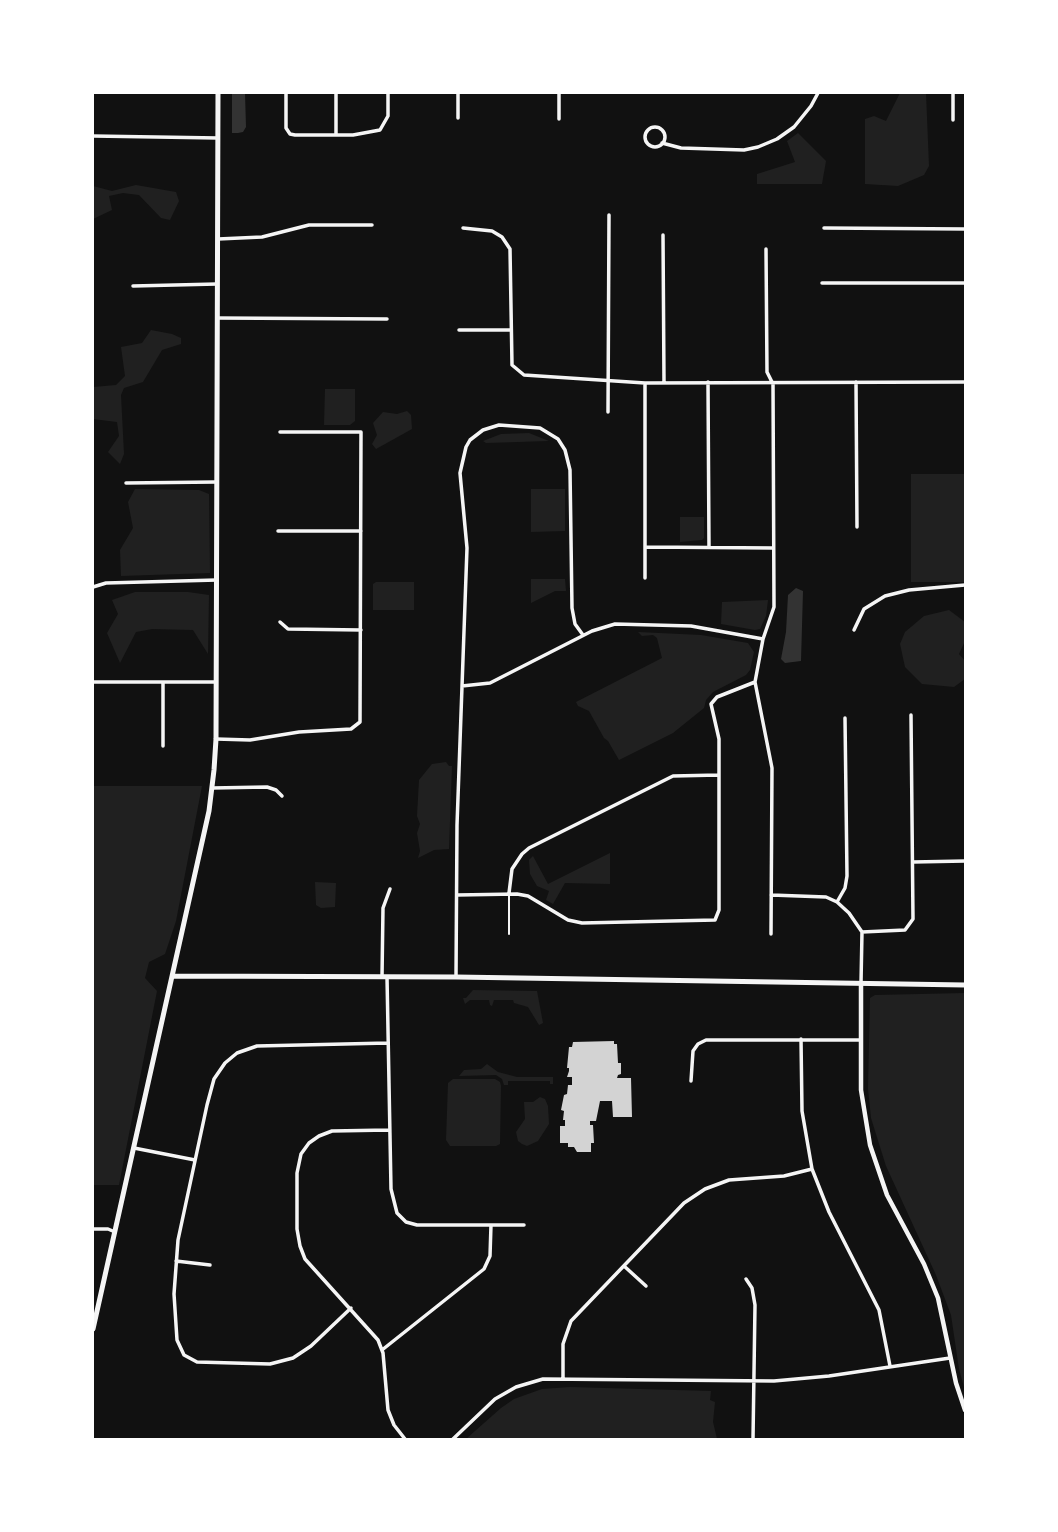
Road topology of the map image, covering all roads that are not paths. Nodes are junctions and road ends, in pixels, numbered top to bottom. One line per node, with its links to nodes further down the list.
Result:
1 (218, 93): 14 (main road)
2 (286, 93): 12 (street)
3 (336, 93): 12 (street)
4 (388, 93): 12 (street)
5 (458, 93): 9 (street)
6 (559, 93): 10 (street)
7 (818, 93): 15 (street)
8 (953, 93): 11 (street)
9 (458, 118)
10 (559, 119)
11 (953, 120)
12 (336, 135)
13 (93, 136): 14 (street)
14 (218, 138): 22 (main road)
15 (662, 143): 15 (street)
16 (609, 215): 32 (street)
17 (372, 225): 22 (street)
18 (463, 228): 31 (street)
19 (824, 228): 20 (street)
20 (965, 229)
21 (663, 235): 33 (street)
22 (218, 239): 25 (main road)
23 (766, 249): 38 (street)
24 (822, 283): 26 (street)
25 (217, 284): 27 (street); 28 (main road)
26 (965, 284)
27 (133, 286)
28 (217, 318): 29 (street); 42 (main road)
29 (387, 319)
30 (459, 330): 31 (street)
31 (510, 331): 32 (street)
32 (609, 381): 37 (street); 39 (street)
33 (664, 382): 34 (street); 37 (street)
34 (708, 382): 38 (street); 47 (street)
35 (856, 382): 36 (street); 38 (street); 43 (street)
36 (965, 382)
37 (645, 383): 46 (street)
38 (773, 384): 48 (street)
39 (608, 412)
40 (280, 432): 45 (street)
41 (126, 482): 42 (street)
42 (216, 482): 50 (main road)
43 (857, 527)
44 (278, 531): 45 (street)
45 (361, 531): 54 (street)
46 (645, 547): 47 (street); 49 (street)
47 (709, 547): 48 (street)
48 (773, 548): 57 (street)
49 (645, 578)
50 (217, 580): 52 (street); 60 (main road)
51 (965, 585): 55 (street)
52 (93, 587)
53 (280, 622): 54 (street)
54 (361, 630): 65 (street)
55 (854, 630)
56 (583, 635): 57 (street); 62 (street); 62 (street)
57 (763, 639): 61 (street)
58 (163, 681): 59 (street); 60 (street); 66 (street)
59 (93, 682)
60 (215, 682): 65 (main road)
61 (755, 682): 67 (street); 75 (street)
62 (462, 685): 74 (street)
63 (911, 715): 70 (street)
64 (845, 718): 76 (street)
65 (216, 739): 68 (main road)
66 (163, 746)
67 (719, 775): 73 (street); 73 (street)
68 (212, 788): 69 (street); 80 (main road)
69 (282, 796)
70 (913, 862): 71 (street); 77 (street)
71 (965, 862)
72 (390, 889): 81 (street)
73 (509, 893): 74 (street); 78 (lane)
74 (457, 895): 82 (street)
75 (771, 895): 76 (street); 79 (street)
76 (837, 902): 77 (street)
77 (862, 932): 83 (street)
78 (509, 934)
79 (771, 934)
80 (172, 976): 81 (main road); 90 (main road)
81 (385, 977): 82 (main road); 87 (street)
82 (456, 977): 83 (main road)
83 (861, 985): 84 (main road); 86 (street)
84 (965, 985)
85 (801, 1040): 86 (street); 88 (street); 92 (street)
86 (860, 1040): 105 (street)
87 (388, 1043): 89 (street); 91 (street)
88 (691, 1081)
89 (389, 1129): 94 (street); 102 (street)
90 (134, 1148): 91 (street); 96 (main road)
91 (195, 1160): 97 (street)
92 (812, 1169): 99 (street); 106 (street)
93 (524, 1224): 94 (street)
94 (491, 1225): 104 (street)
95 (93, 1229): 96 (street)
96 (115, 1232): 103 (main road)
97 (176, 1261): 98 (street); 102 (street)
98 (210, 1265)
99 (624, 1265): 101 (street); 107 (street)
100 (747, 1279): 108 (street)
101 (646, 1286)
102 (351, 1308): 104 (street)
103 (93, 1329)
104 (382, 1350): 110 (street)
105 (950, 1359): 106 (street); 109 (street)
106 (890, 1366): 108 (street)
107 (563, 1378): 108 (street); 111 (street)
108 (754, 1382): 112 (street)
109 (965, 1410)
110 (405, 1439)
111 (453, 1439)
112 (753, 1439)

